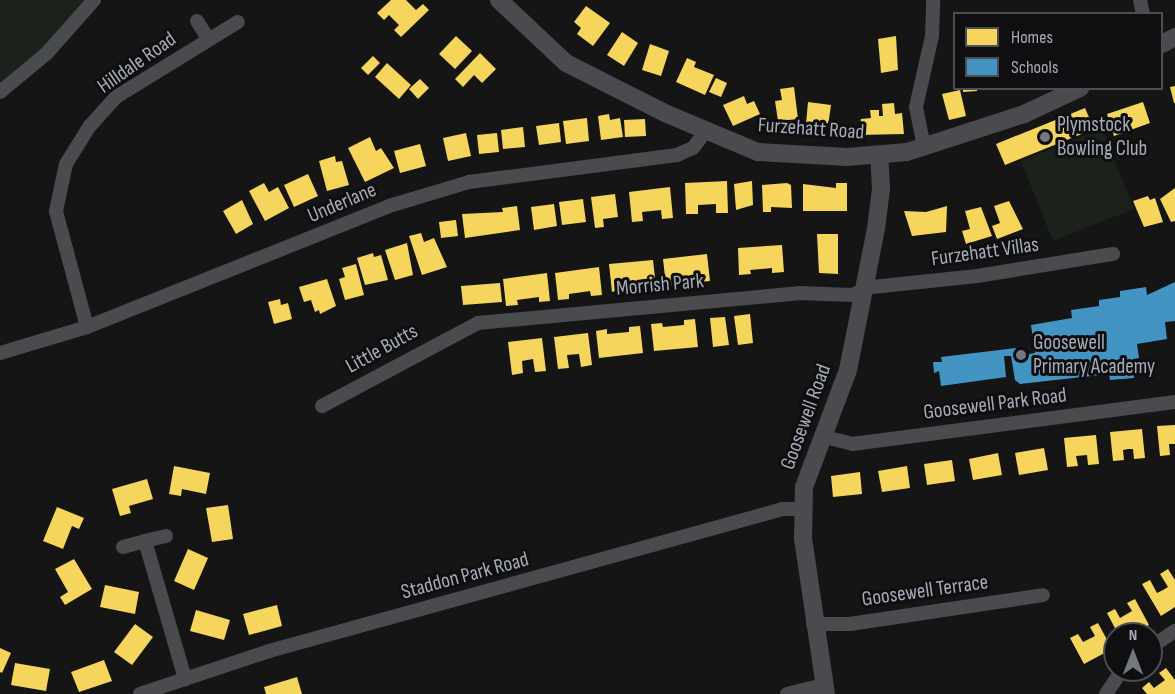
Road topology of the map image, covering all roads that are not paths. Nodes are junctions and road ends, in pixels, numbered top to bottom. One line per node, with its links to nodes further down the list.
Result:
1 (94, 0): 8 (street)
2 (499, 0): 9 (street, Furzehatt Road)
3 (933, 0): 10 (street)
4 (197, 21): 6 (street, Hilldale Road)
5 (238, 22): 6 (street, Hilldale Road)
6 (209, 40): 14 (street, Hilldale Road)
7 (1076, 90): 10 (street, Furzehatt Road)
8 (0, 92)
9 (706, 130): 11 (street, Furzehatt Road); 14 (street, Underlane)
10 (924, 147): 11 (street, Furzehatt Road)
11 (879, 156): 13 (street, Goosewell Road)
12 (1113, 254): 13 (street, Furzehatt Villas)
13 (862, 290): 15 (street, Morrish Park); 19 (street, Goosewell Road)
14 (87, 327): 16 (street, Underlane)
15 (462, 328): 18 (street, Little Butts)
16 (0, 353)
17 (1175, 402): 19 (street, Goosewell Park Road)
18 (322, 406)
19 (821, 436): 20 (street, Goosewell Road)
20 (802, 509): 25 (street, Goosewell Road); 26 (street, Staddon Park Road)
21 (166, 536): 22 (street)
22 (146, 541): 23 (street); 26 (street)
23 (123, 547)
24 (1043, 595): 25 (street, Goosewell Terrace)
25 (813, 624): 27 (street, Goosewell Road)
26 (185, 679): 28 (street, Staddon Park Road)
27 (824, 689): 29 (street)
28 (140, 694)
29 (787, 694)

